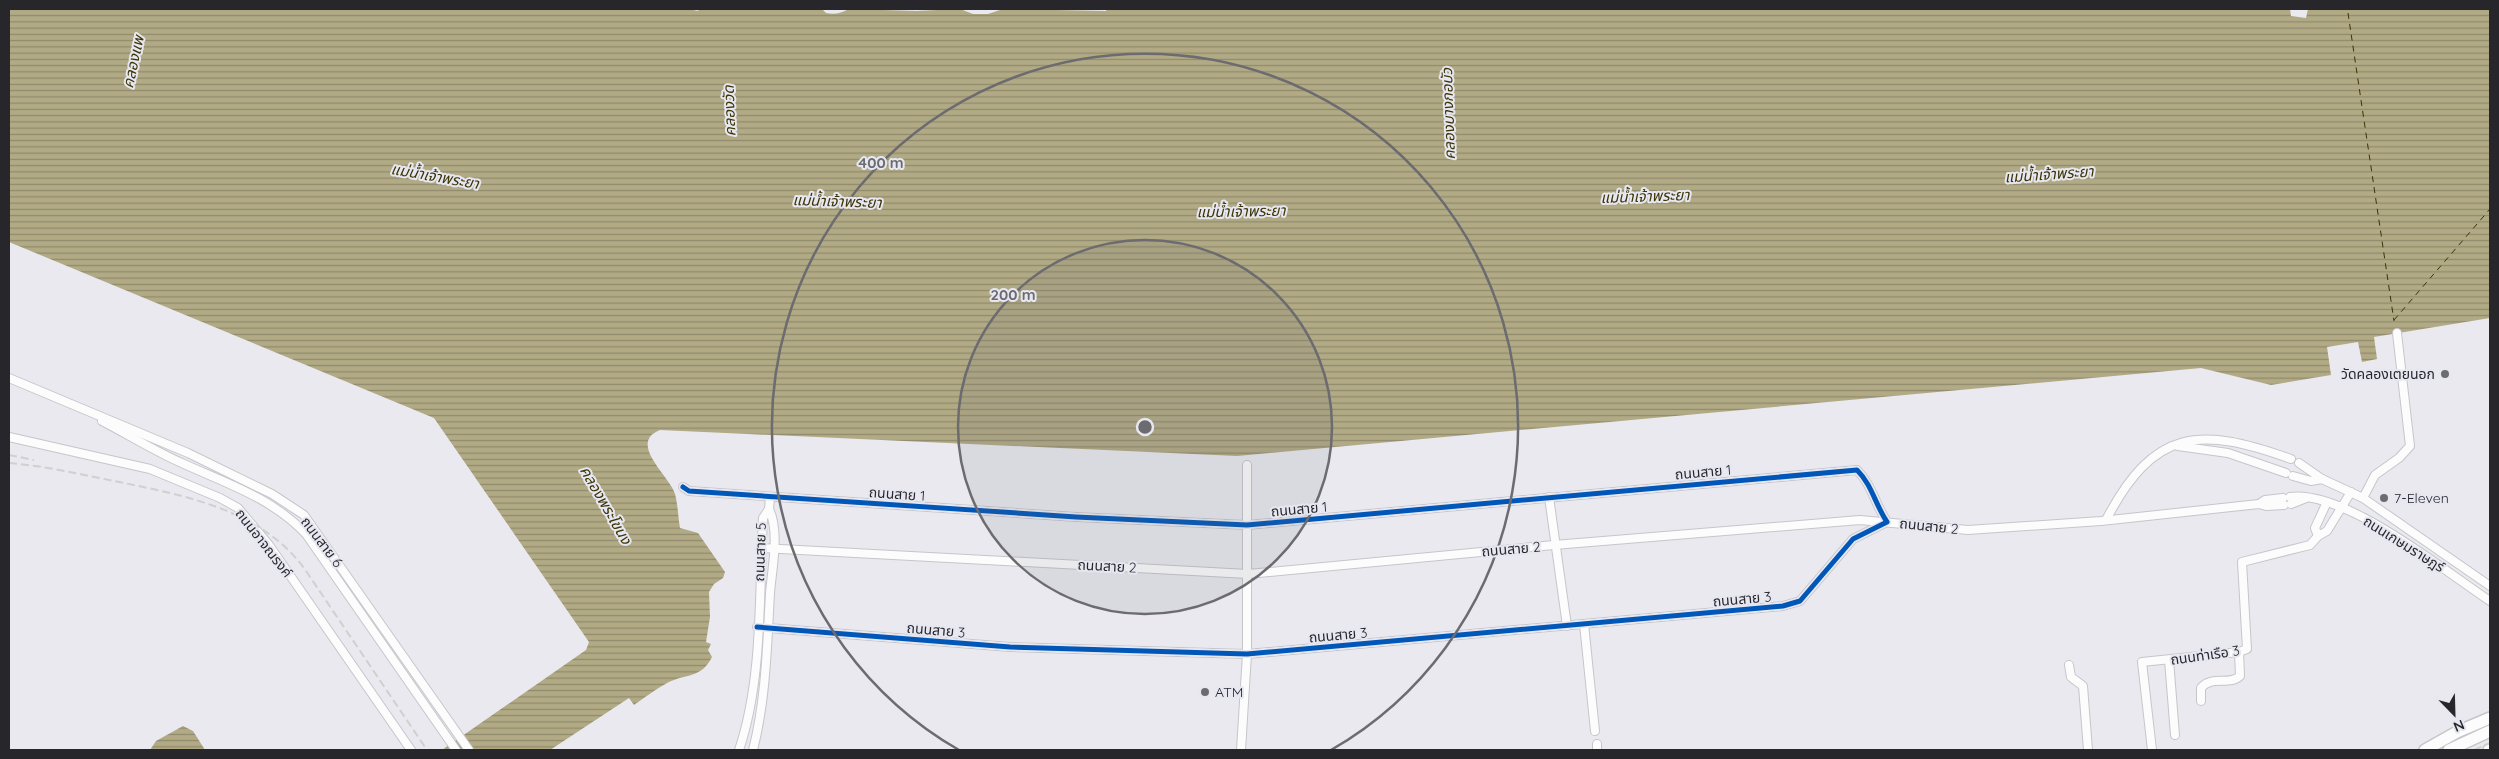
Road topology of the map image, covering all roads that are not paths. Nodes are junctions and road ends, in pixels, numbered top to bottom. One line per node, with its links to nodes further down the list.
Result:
1 (2396, 333): 12 (street)
2 (9, 378): 3 (street, ถนนสาย 6)
3 (76, 408): 41 (street, ถนนสาย 6); 42 (street, ถนนสาย 6)
4 (9, 437): 40 (street, ถนนอาจณรงค์)
5 (2173, 445): 7 (street); 7 (street); 17 (street)
6 (1247, 465): 19 (street)
7 (2324, 479): 9 (street, ถนนเกษมราษฎร์)
8 (683, 487): 10 (street, ถนนสาย 1)
9 (2351, 492): 12 (street, ถนนเกษมราษฎร์); 15 (street, ถนนท่าเรือ 3)
10 (770, 497): 16 (street, ถนนสาย 5); 19 (street, ถนนสาย 1)
11 (1549, 497): 18 (street, ถนนสาย 1); 19 (street, ถนนสาย 1); 21 (street)
12 (2362, 498): 25 (street, ถนนเกษมราษฎร์)
13 (2287, 501): 14 (street, ถนนเกษมราษฎร์); 17 (street, ถนนสาย 2)
14 (2327, 502): 15 (street, ถนนเกษมราษฎร์); 20 (street)
15 (2342, 508): 20 (street, ถนนท่าเรือ 3); 26 (street, ถนนเกษมราษฎร์)
16 (769, 509): 22 (street, ถนนสาย 5); 23 (street, ถนนสาย 5)
17 (2106, 520): 18 (street, ถนนสาย 2)
18 (1887, 522): 21 (street, ถนนสาย 2); 27 (street, ถนนสาย 3)
19 (1247, 525): 24 (street)
20 (2318, 536): 31 (street, ถนนท่าเรือ 3)
21 (1554, 545): 24 (street, ถนนสาย 2); 28 (street)
22 (761, 548): 23 (street, ถนนสาย 2); 29 (street, ถนนสาย 5)
23 (773, 549): 24 (street, ถนนสาย 2); 30 (street, ถนนสาย 5)
24 (1248, 574): 32 (street)
25 (2490, 586)
26 (2490, 601)
27 (1584, 624): 28 (street, ถนนสาย 3); 37 (street)
28 (1567, 626): 32 (street, ถนนสาย 3)
29 (757, 627): 30 (street, ถนนสาย 3); 43 (street, ถนนสาย 5)
30 (768, 627): 32 (street, ถนนสาย 3); 44 (street, ถนนสาย 5)
31 (2239, 652): 33 (street, ถนนท่าเรือ 3); 35 (street)
32 (1247, 654): 45 (street)
33 (2169, 660): 39 (street); 47 (street, ถนนท่าเรือ 3)
34 (2069, 665): 46 (street)
35 (2201, 701)
36 (2490, 718): 48 (highway)
37 (1596, 731)
38 (2490, 731): 49 (highway)
39 (2175, 735)
40 (411, 750)
41 (456, 750)
42 (469, 750)
43 (739, 750)
44 (753, 750)
45 (1241, 750)
46 (2088, 750)
47 (2152, 750)
48 (2425, 750)
49 (2449, 750)

